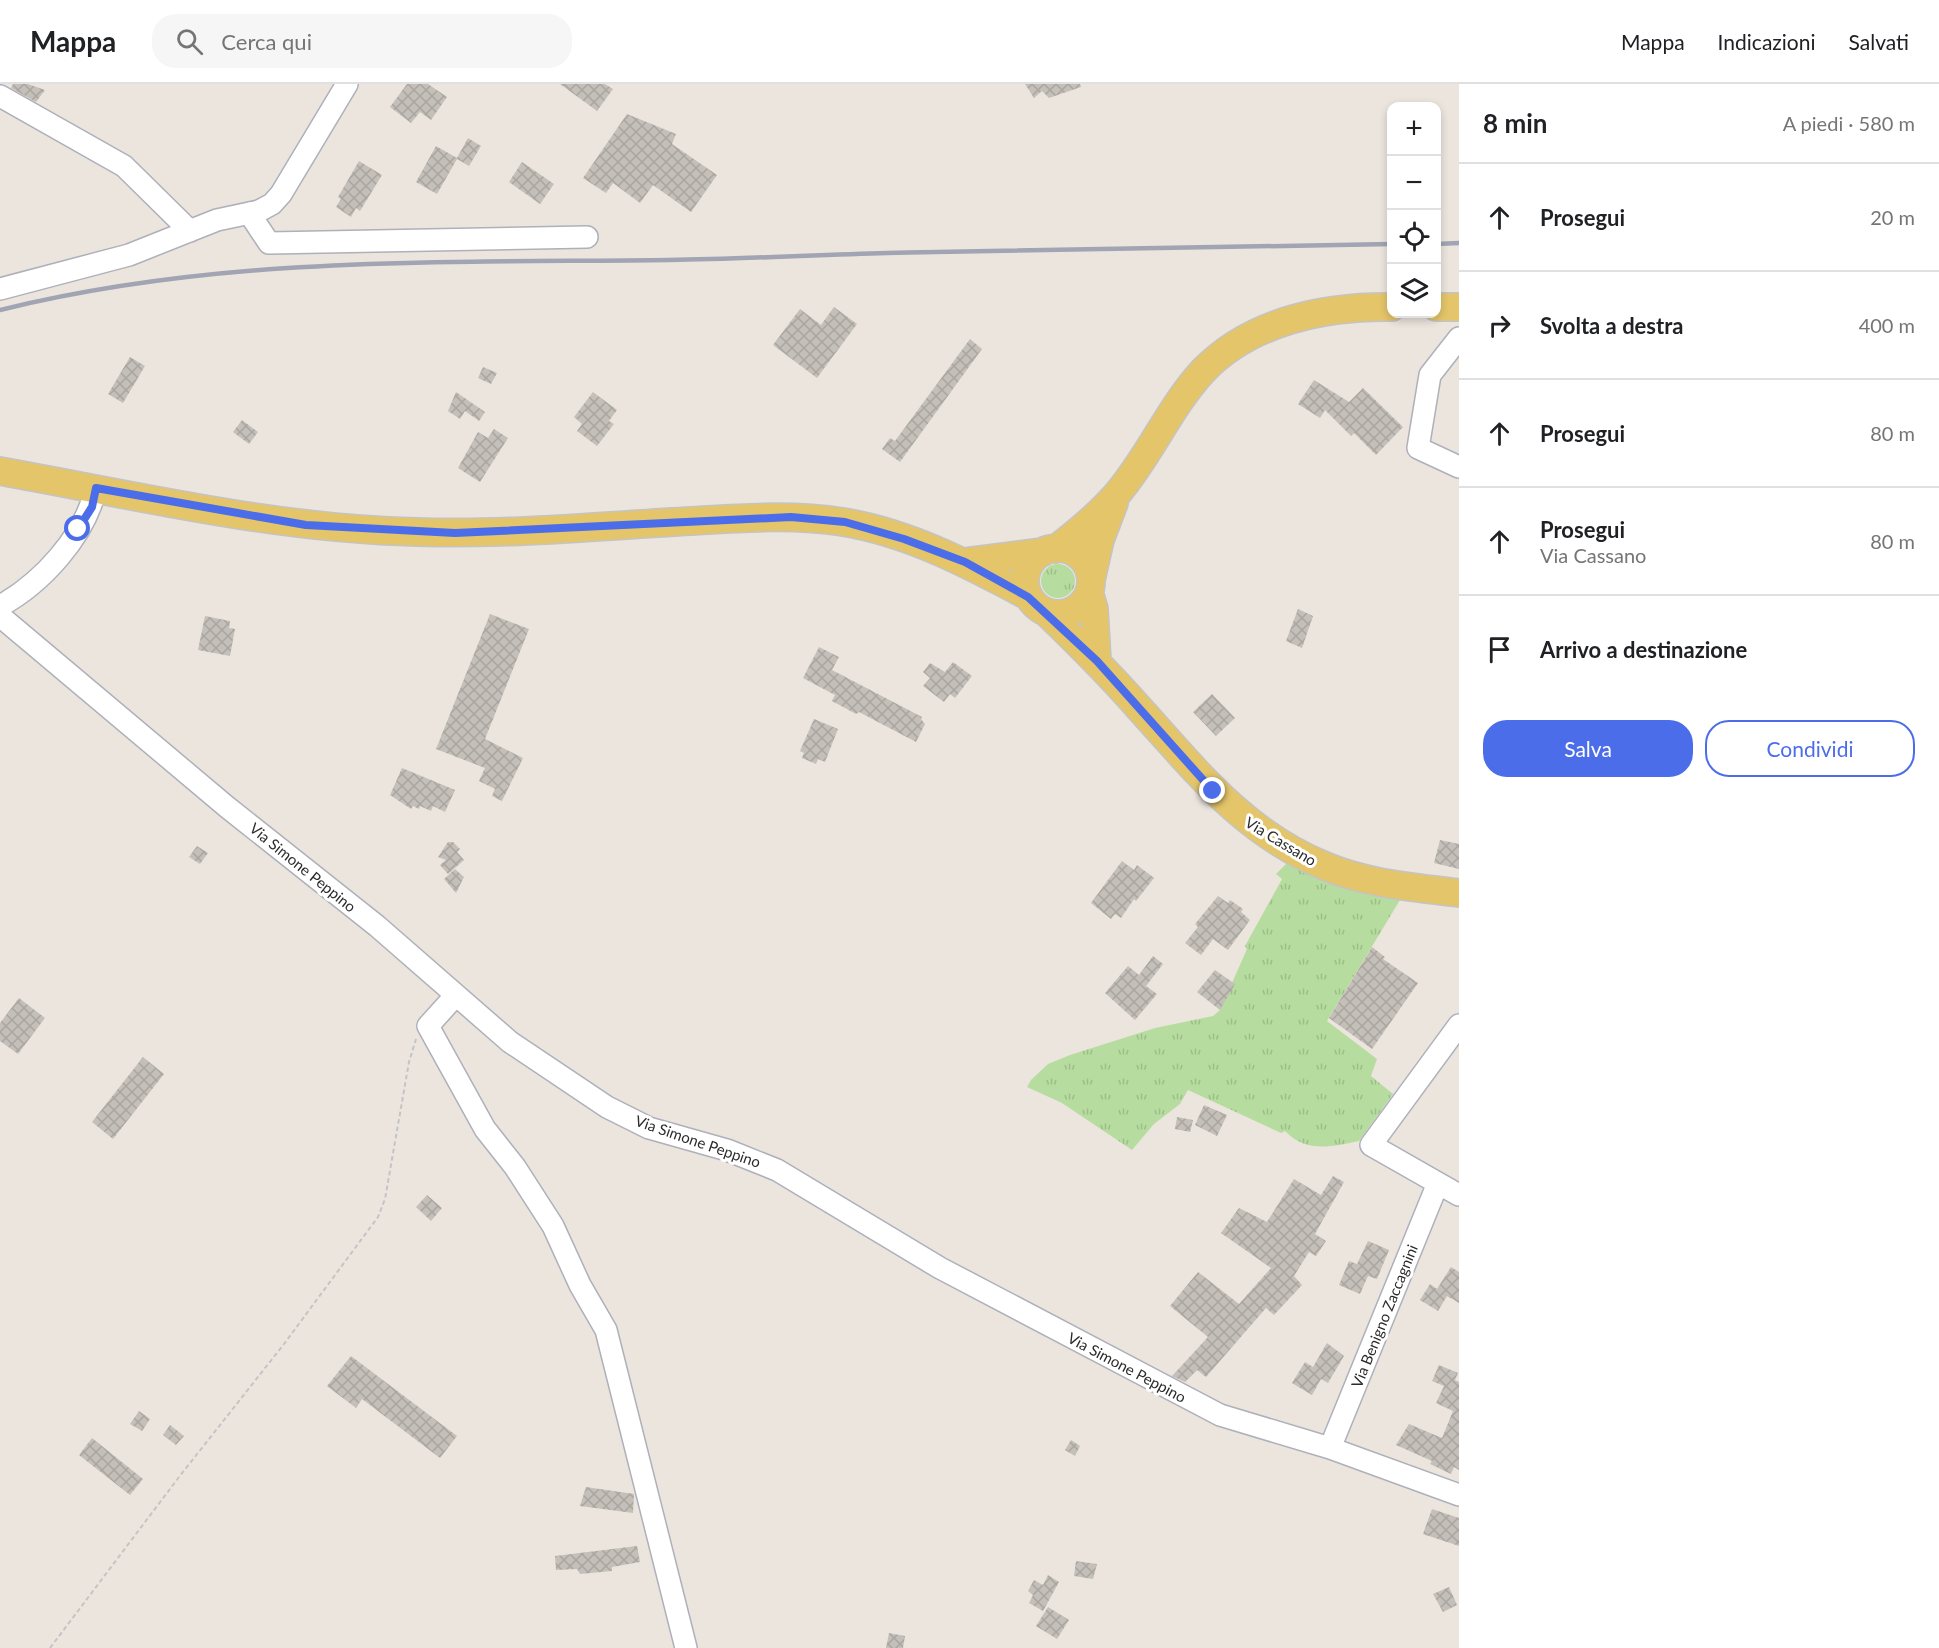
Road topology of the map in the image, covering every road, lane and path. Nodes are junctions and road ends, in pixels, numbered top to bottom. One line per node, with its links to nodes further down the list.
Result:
1 (347, 84): 3 (street)
2 (0, 96): 4 (street)
3 (244, 214): 4 (street); 5 (street)
4 (190, 231): 6 (street)
5 (586, 237)
6 (0, 289)
7 (1387, 307): 14 (main road)
8 (1441, 307): 9 (main road)
9 (1459, 307)
10 (1459, 338): 11 (street)
11 (1459, 467)
12 (0, 471): 13 (main road, Via Cassano)
13 (96, 488): 16 (main road, Via Cassano); 19 (street)
14 (1118, 494): 15 (main road); 17 (main road)
15 (1049, 550): 16 (main road); 17 (main road); 18 (main road)
16 (965, 562): 18 (main road, Via Cassano)
17 (1090, 586): 18 (main road); 21 (main road)
18 (1038, 605): 21 (main road, Via Cassano)
19 (0, 606)
20 (0, 616): 23 (street, Via Simone Peppino)
21 (1097, 661): 22 (main road, Via Cassano)
22 (1459, 893)
23 (456, 995): 25 (street); 28 (street, Via Simone Peppino)
24 (1459, 1025): 26 (street)
25 (428, 1026): 30 (path); 31 (street)
26 (1438, 1184): 27 (street); 28 (street, Via Benigno Zaccagnini)
27 (1459, 1195)
28 (1330, 1448): 29 (street, Via Simone Peppino)
29 (1459, 1495)
30 (50, 1648)
31 (686, 1648)

